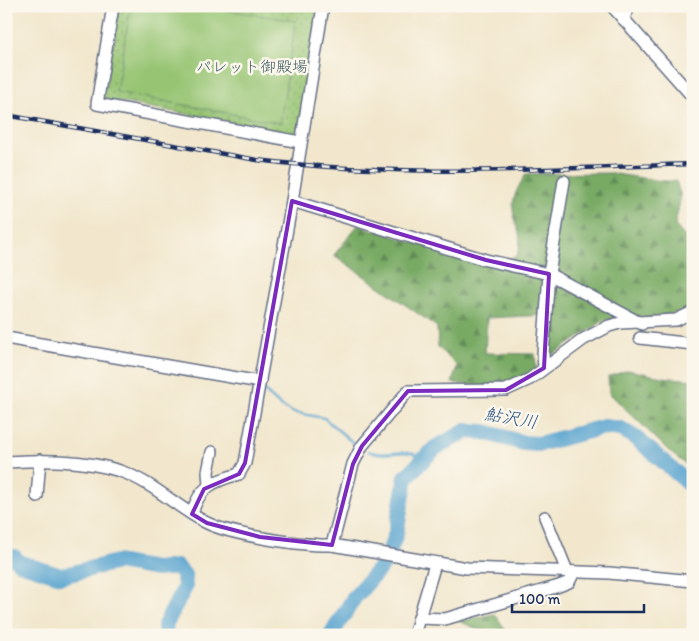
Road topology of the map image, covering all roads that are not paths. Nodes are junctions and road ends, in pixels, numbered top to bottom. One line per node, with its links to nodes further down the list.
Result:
1 (113, 6): 7 (street)
2 (323, 6): 7 (street)
3 (612, 6): 5 (street)
4 (630, 6): 5 (street)
5 (623, 19): 6 (street)
6 (693, 97)
7 (300, 142): 9 (street)
8 (564, 181): 10 (street)
9 (292, 201): 10 (street); 17 (street)
10 (549, 274): 12 (street); 16 (street)
11 (693, 312): 12 (street)
12 (642, 324): 16 (street)
13 (6, 338): 17 (street)
14 (640, 338): 15 (street)
15 (693, 344)
16 (544, 368): 25 (street)
17 (260, 382): 21 (street)
18 (212, 452): 21 (street)
19 (40, 460): 20 (street); 22 (street); 23 (street)
20 (6, 462)
21 (209, 485): 23 (street)
22 (37, 496)
23 (192, 514): 25 (street)
24 (544, 517): 27 (street)
25 (332, 545): 26 (street)
26 (435, 564): 27 (street); 29 (street)
27 (571, 571): 28 (street); 29 (street)
28 (693, 581)
29 (419, 618): 30 (street)
30 (414, 635)

